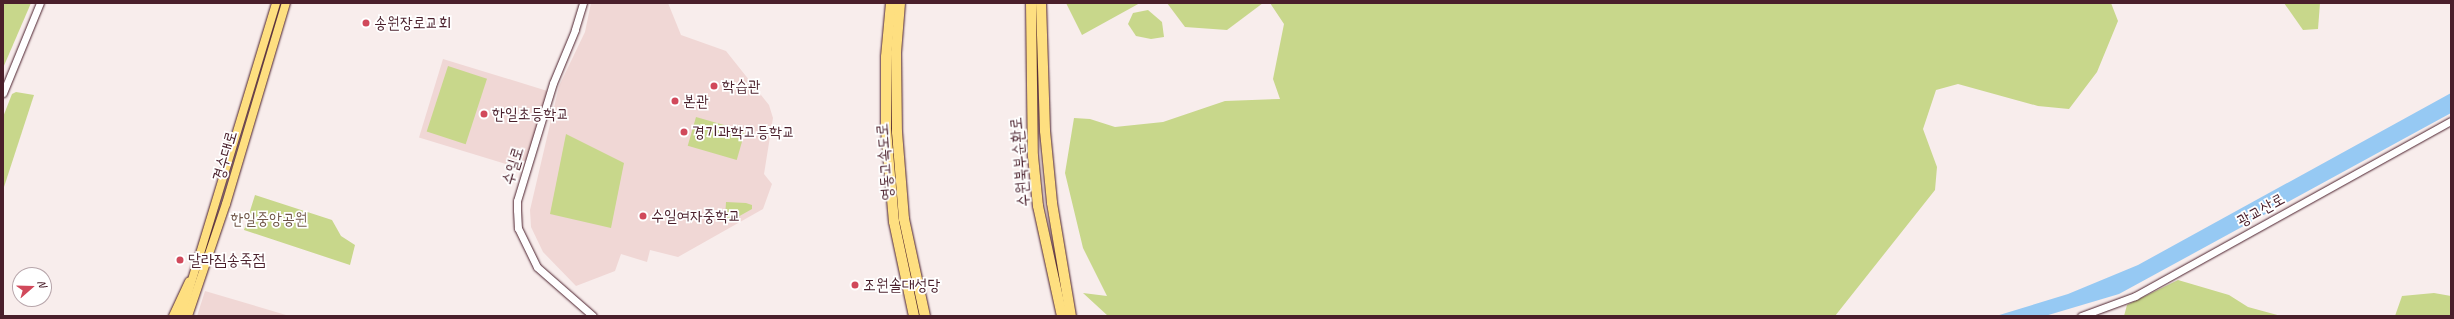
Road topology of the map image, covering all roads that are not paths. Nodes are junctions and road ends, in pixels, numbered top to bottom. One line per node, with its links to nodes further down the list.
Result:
1 (40, 3): 10 (street)
2 (276, 3): 12 (main road, 경수대로)
3 (286, 3): 13 (main road, 경수대로)
4 (583, 3): 20 (street, 수일로)
5 (890, 3): 21 (highway, 영동고속도로)
6 (900, 3): 22 (highway, 영동고속도로)
7 (1031, 3): 9 (highway, 수원북부순환로)
8 (1041, 3): 9 (highway, 수원북부순환로)
9 (1036, 57): 23 (highway, 수원북부순환로); 24 (highway, 수원북부순환로)
10 (3, 93)
11 (2451, 121): 25 (street, 광교산로)
12 (234, 141): 13 (main road); 14 (main road, 경수대로)
13 (237, 164): 15 (main road, 경수대로)
14 (197, 266): 16 (main road); 17 (main road, 경수대로)
15 (203, 274): 18 (main road, 경수대로); 19 (main road)
16 (173, 316)
17 (181, 316)
18 (188, 316)
19 (193, 316)
20 (593, 316)
21 (914, 316)
22 (925, 316)
23 (1062, 316)
24 (1071, 316)
25 (2081, 316)

